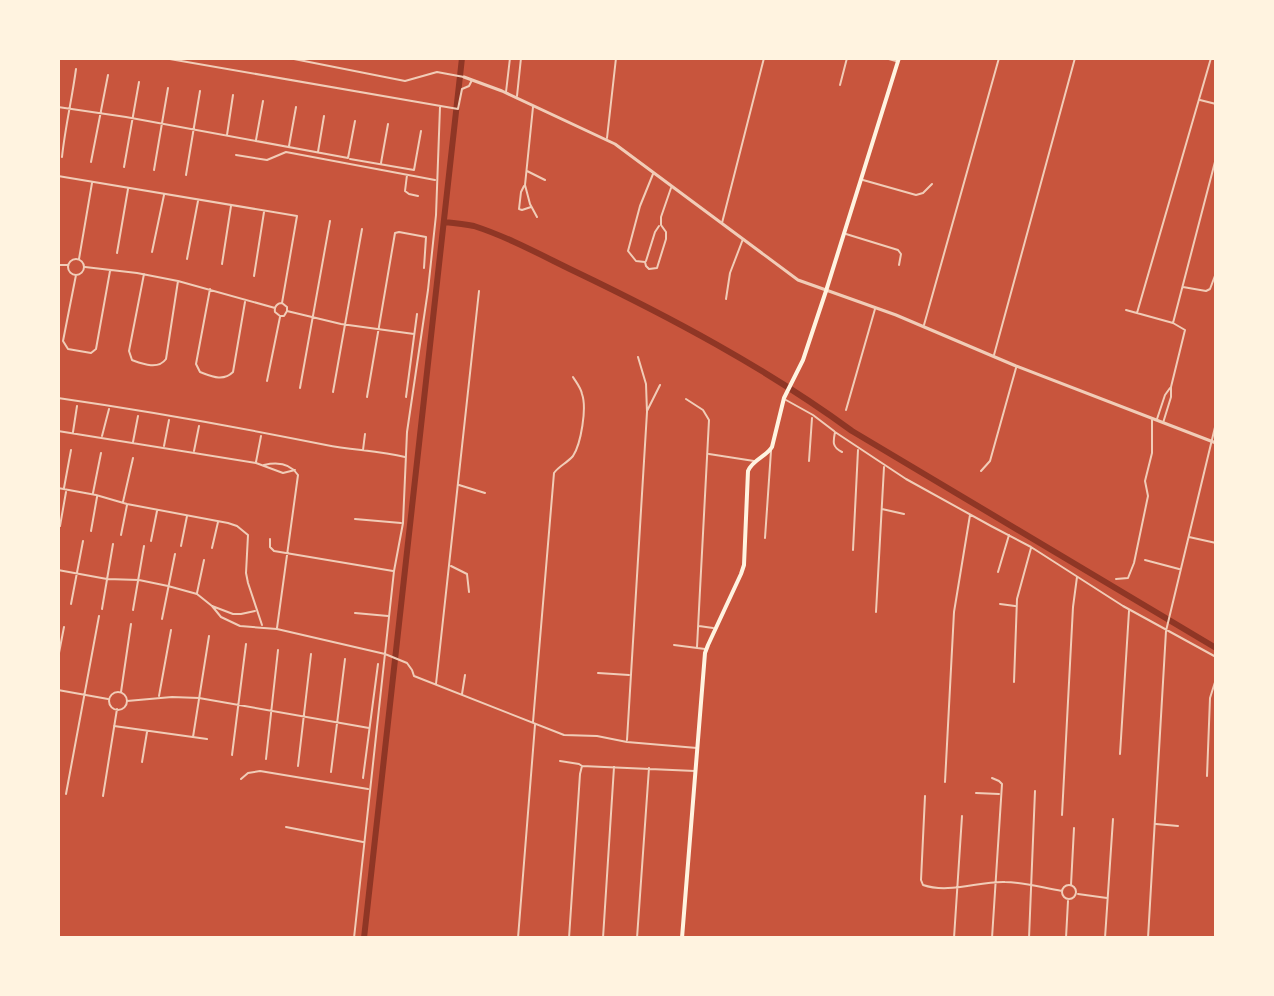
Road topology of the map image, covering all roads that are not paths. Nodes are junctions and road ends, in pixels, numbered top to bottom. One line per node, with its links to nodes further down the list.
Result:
1 (164, 58): 30 (street)
2 (289, 58): 15 (street)
3 (510, 58): 21 (street)
4 (521, 58): 23 (street)
5 (616, 58): 43 (street)
6 (764, 58): 76 (street)
7 (847, 58): 18 (street)
8 (885, 58): 12 (street)
9 (999, 58): 115 (street)
10 (1075, 58): 118 (street)
11 (1211, 58): 24 (street)
12 (898, 60): 60 (main road)
13 (76, 69): 31 (street)
14 (108, 75): 32 (street)
15 (464, 77): 16 (street)
16 (473, 79): 21 (street); 30 (street)
17 (139, 82): 34 (street)
18 (840, 85)
19 (168, 88): 36 (street)
20 (200, 91): 39 (street)
21 (506, 93): 23 (street)
22 (233, 95): 42 (street)
23 (516, 98): 27 (street)
24 (1199, 100): 26 (street); 109 (street)
25 (263, 101): 44 (street)
26 (1216, 104)
27 (534, 105): 43 (street); 55 (street)
28 (58, 107): 31 (street)
29 (296, 107): 45 (street)
30 (442, 107): 61 (street)
31 (70, 109): 32 (street); 40 (street)
32 (101, 113): 34 (street); 51 (street)
33 (324, 116): 46 (street)
34 (132, 118): 36 (street); 53 (street)
35 (355, 121): 49 (street)
36 (162, 124): 39 (street); 54 (street)
37 (388, 124): 52 (street)
38 (58, 130): 40 (street)
39 (193, 130): 42 (street); 57 (street)
40 (64, 131): 48 (street)
41 (421, 131): 52 (street)
42 (227, 136): 44 (street)
43 (607, 140): 56 (street)
44 (255, 141): 45 (street)
45 (289, 147): 46 (street)
46 (318, 153): 49 (street)
47 (236, 155): 58 (street)
48 (62, 157)
49 (348, 158): 52 (street)
50 (1216, 158): 98 (street)
51 (91, 162)
52 (380, 164)
53 (124, 167)
54 (154, 170)
55 (526, 170): 62 (street); 65 (street)
56 (653, 173): 66 (street); 85 (street)
57 (186, 175)
58 (407, 175): 61 (street); 69 (street)
59 (58, 176): 63 (street)
60 (860, 179): 64 (street); 79 (main road)
61 (436, 180): 162 (street)
62 (545, 180)
63 (92, 182): 67 (street); 83 (street)
64 (932, 184)
65 (525, 185): 72 (street); 72 (street)
66 (672, 187): 76 (street); 77 (street)
67 (128, 188): 68 (street); 82 (street)
68 (164, 194): 70 (street); 81 (street)
69 (418, 196)
70 (198, 199): 71 (street); 84 (street)
71 (231, 205): 73 (street); 86 (street)
72 (531, 207): 74 (street)
73 (264, 210): 96 (street); 104 (street)
74 (537, 217)
75 (330, 221): 112 (street)
76 (722, 224): 80 (street)
77 (661, 225): 85 (street); 85 (street)
78 (362, 229): 114 (street)
79 (844, 233): 89 (street); 101 (main road)
80 (743, 239): 101 (street); 102 (street)
81 (152, 252)
82 (117, 253)
83 (79, 259): 88 (street); 90 (street)
84 (187, 259)
85 (645, 262)
86 (222, 264)
87 (58, 265): 88 (street)
88 (68, 265): 95 (street)
89 (899, 265)
90 (85, 267): 92 (street); 95 (street)
91 (424, 268): 116 (street)
92 (111, 270): 94 (street); 95 (street)
93 (1216, 273): 98 (street)
94 (144, 274): 97 (street); 97 (street)
95 (76, 275)
96 (254, 276)
97 (178, 281): 99 (street)
98 (1182, 287): 113 (street)
99 (210, 289): 103 (street); 103 (street)
100 (479, 291): 171 (street)
101 (826, 291): 106 (street); 130 (main road)
102 (726, 299)
103 (245, 300): 105 (street)
104 (282, 303): 105 (street); 108 (street)
105 (275, 308): 111 (street)
106 (875, 308): 115 (street); 136 (street)
107 (1126, 310): 109 (street)
108 (287, 311): 111 (street); 112 (street)
109 (1137, 313): 113 (street)
110 (417, 314): 117 (street)
111 (280, 316): 122 (street)
112 (313, 318): 114 (street); 125 (street)
113 (1173, 323): 124 (street)
114 (345, 325): 116 (street); 126 (street)
115 (923, 326): 118 (street)
116 (378, 329): 117 (street); 127 (street)
117 (414, 334): 128 (street)
118 (994, 356): 120 (street)
119 (638, 357): 137 (street)
120 (1016, 366): 141 (street); 170 (street)
121 (573, 377): 270 (street)
122 (267, 381)
123 (660, 385): 137 (street)
124 (1171, 387): 132 (street); 133 (street)
125 (300, 388)
126 (333, 392)
127 (367, 397)
128 (406, 397)
129 (58, 398): 157 (street)
130 (785, 398): 138 (street); 156 (main road)
131 (686, 399): 161 (street)
132 (1163, 402): 133 (street); 141 (street)
133 (1169, 404): 142 (street)
134 (77, 406): 147 (street)
135 (109, 409): 150 (street)
136 (846, 410)
137 (647, 412): 253 (street)
138 (813, 415): 146 (street); 165 (street)
139 (138, 416): 152 (street)
140 (169, 420): 153 (street)
141 (1155, 420): 142 (street); 213 (street)
142 (1163, 423): 151 (street)
143 (1216, 423): 151 (street)
144 (199, 426): 160 (street)
145 (58, 431): 147 (street)
146 (835, 432): 154 (street); 158 (street)
147 (73, 433): 150 (street)
148 (365, 434): 157 (street)
149 (261, 436): 166 (street)
150 (102, 438): 152 (street)
151 (1214, 442): 189 (street)
152 (133, 443): 153 (street)
153 (164, 448): 160 (street)
154 (858, 449): 168 (street); 200 (street)
155 (71, 450): 173 (street)
156 (771, 450): 164 (main road); 190 (street)
157 (362, 451): 162 (street)
158 (842, 452)
159 (101, 453): 175 (street)
160 (194, 453): 166 (street)
161 (708, 454): 164 (street); 232 (street)
162 (406, 457): 184 (street)
163 (133, 458): 176 (street)
164 (754, 461): 236 (main road)
165 (809, 461)
166 (256, 463): 167 (street)
167 (263, 465): 169 (street); 169 (street)
168 (884, 465): 177 (street); 180 (street)
169 (295, 470): 201 (street)
170 (981, 471)
171 (459, 485): 174 (street); 205 (street)
172 (58, 488): 173 (street)
173 (65, 489): 175 (street); 185 (street)
174 (485, 493)
175 (95, 495): 176 (street); 186 (street)
176 (125, 504): 178 (street); 187 (street)
177 (882, 509): 179 (street); 226 (street)
178 (157, 510): 181 (street); 193 (street)
179 (904, 514)
180 (970, 514): 188 (street); 293 (street)
181 (187, 515): 183 (street); 197 (street)
182 (355, 519): 184 (street)
183 (218, 521): 199 (street); 225 (street)
184 (403, 523): 208 (street)
185 (60, 526)
186 (91, 531)
187 (121, 535)
188 (1009, 535): 198 (street); 209 (street)
189 (1188, 537): 194 (street); 206 (street)
190 (765, 538)
191 (270, 539): 201 (street)
192 (83, 541): 210 (street)
193 (151, 541)
194 (1216, 543)
195 (113, 544): 212 (street)
196 (144, 546): 214 (street)
197 (181, 546)
198 (1031, 547): 211 (street); 221 (street)
199 (212, 548)
200 (853, 550)
201 (287, 553): 208 (street); 235 (street)
202 (175, 554): 215 (street)
203 (204, 560): 217 (street)
204 (1145, 560): 206 (street)
205 (450, 565): 216 (street); 256 (street)
206 (1181, 569): 237 (street)
207 (58, 570): 210 (street)
208 (394, 571): 229 (street)
209 (998, 572)
210 (77, 573): 212 (street); 218 (street)
211 (1078, 576): 224 (street); 301 (street)
212 (107, 579): 214 (street); 222 (street)
213 (1116, 579)
214 (139, 580): 215 (street); 223 (street)
215 (168, 586): 217 (street); 230 (street)
216 (469, 592)
217 (197, 594): 220 (street)
218 (71, 604)
219 (1000, 604): 221 (street)
220 (212, 606): 225 (street); 234 (street)
221 (1017, 606): 255 (street)
222 (102, 609)
223 (133, 610)
224 (1129, 610): 237 (street); 278 (street)
225 (256, 611): 234 (street)
226 (876, 612)
227 (355, 613): 229 (street)
228 (99, 616): 259 (street)
229 (389, 616): 246 (street)
230 (162, 619)
231 (131, 624): 258 (street)
232 (698, 626): 236 (street); 242 (street)
233 (64, 627): 248 (street)
234 (263, 627): 235 (street)
235 (277, 629): 246 (street)
236 (715, 629): 243 (main road)
237 (1167, 629): 247 (street); 304 (street)
238 (171, 630): 261 (street)
239 (209, 636): 262 (street)
240 (246, 644): 265 (street)
241 (674, 645): 242 (street)
242 (697, 647): 243 (street)
243 (706, 649): 277 (main road)
244 (278, 650): 267 (street)
245 (311, 654): 268 (street)
246 (387, 654): 256 (street); 294 (street)
247 (1216, 657)
248 (58, 658)
249 (345, 659): 269 (street)
250 (378, 664): 272 (street)
251 (598, 673): 253 (street)
252 (465, 675): 260 (street)
253 (631, 676): 276 (street)
254 (1216, 679): 289 (street)
255 (1014, 682)
256 (436, 685): 260 (street)
257 (58, 690): 259 (street)
258 (121, 692): 263 (street); 264 (street)
259 (85, 695): 263 (street); 297 (street)
260 (461, 695): 270 (street)
261 (158, 697): 262 (street); 264 (street)
262 (199, 698): 265 (street); 274 (street)
263 (109, 699): 266 (street)
264 (127, 701): 266 (street)
265 (238, 705): 267 (street); 279 (street)
266 (117, 709): 271 (street)
267 (271, 711): 268 (street); 280 (street)
268 (304, 717): 269 (street); 283 (street)
269 (337, 722): 272 (street); 288 (street)
270 (534, 724): 276 (street); 318 (street)
271 (114, 726): 273 (street); 299 (street)
272 (369, 728): 290 (street)
273 (147, 731): 274 (street); 282 (street)
274 (193, 737): 275 (street)
275 (207, 739)
276 (627, 742): 277 (street)
277 (698, 748): 287 (main road)
278 (1120, 754)
279 (232, 755)
280 (266, 759)
281 (560, 761): 284 (street)
282 (142, 762)
283 (298, 766)
284 (582, 766): 285 (street); 319 (street)
285 (614, 767): 286 (street); 320 (street)
286 (649, 768): 287 (street); 321 (street)
287 (696, 771): 322 (main road)
288 (331, 772)
289 (1207, 776)
290 (363, 778)
291 (992, 778): 298 (street)
292 (241, 779): 294 (street)
293 (945, 782)
294 (369, 789): 308 (street)
295 (1035, 791): 312 (street)
296 (976, 793): 298 (street)
297 (66, 794)
298 (1001, 794): 309 (street)
299 (103, 796)
300 (925, 796): 311 (street)
301 (1062, 815)
302 (962, 816): 311 (street)
303 (1113, 819): 315 (street)
304 (1155, 824): 305 (street); 328 (street)
305 (1178, 826)
306 (286, 827): 308 (street)
307 (1074, 828): 310 (street)
308 (364, 842): 317 (street)
309 (996, 882): 311 (street); 312 (street); 324 (street)
310 (1071, 885): 313 (street); 314 (street)
311 (957, 886): 323 (street)
312 (1032, 886): 313 (street); 325 (street)
313 (1062, 891): 316 (street)
314 (1077, 893): 315 (street); 316 (street)
315 (1108, 898): 327 (street)
316 (1068, 899): 326 (street)
317 (354, 938)
318 (518, 938)
319 (569, 938)
320 (603, 938)
321 (637, 938)
322 (682, 938)
323 (954, 938)
324 (992, 938)
325 (1029, 938)
326 (1066, 938)
327 (1105, 938)
328 (1148, 938)

